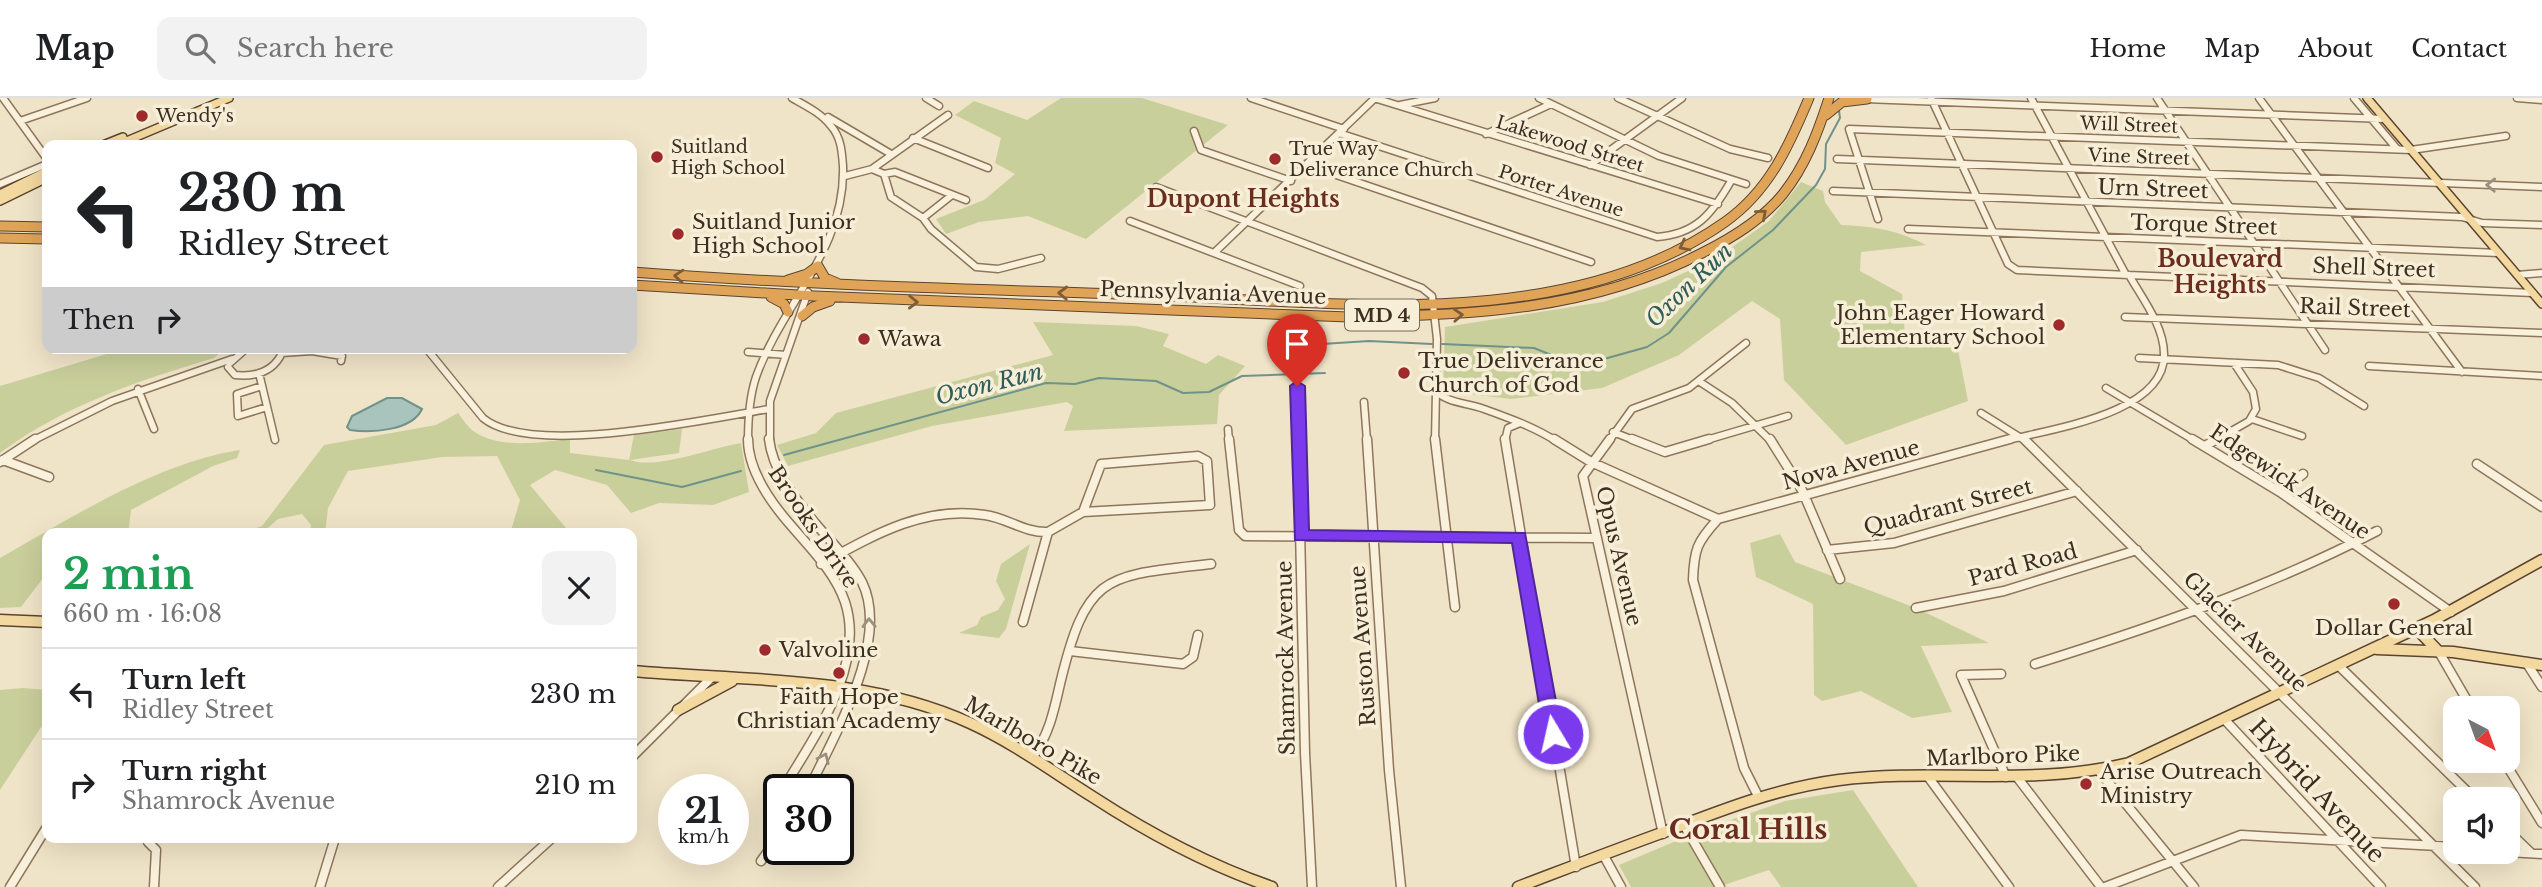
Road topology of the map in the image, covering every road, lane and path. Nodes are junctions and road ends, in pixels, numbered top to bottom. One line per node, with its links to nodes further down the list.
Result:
1 (3, 98): 38 (street)
2 (86, 98): 38 (street)
3 (215, 98): 49 (main road)
4 (229, 98): 50 (main road)
5 (792, 98): 31 (street)
6 (926, 98): 28 (street)
7 (1251, 98): 40 (street, Porter Avenue)
8 (1375, 98): 29 (street, Lakewood Street); 40 (street)
9 (1435, 98): 29 (street)
10 (1539, 98): 26 (street)
11 (1618, 98): 35 (street)
12 (1682, 98): 35 (street)
13 (1799, 98): 30 (highway)
14 (1809, 98): 30 (highway, Pennsylvania Avenue / MD 4)
15 (1829, 98): 44 (highway, Pennsylvania Avenue / MD 4)
16 (1847, 98): 23 (street)
17 (2031, 98): 27 (street)
18 (2157, 98): 32 (street)
19 (2259, 98): 33 (street)
20 (2354, 98): 36 (street)
21 (2367, 98): 37 (main road)
22 (2517, 98): 25 (street)
23 (1865, 99): 24 (street); 44 (highway)
24 (1931, 99): 27 (street); 42 (street)
25 (2542, 100)
26 (1551, 104): 43 (street); 51 (street)
27 (2035, 105): 32 (street); 45 (street)
28 (939, 106)
29 (1400, 106): 43 (street, Lakewood Street)
30 (1805, 108): 128 (highway, Pennsylvania Avenue / MD 4, one-way to 128)
31 (811, 109): 41 (street); 47 (street)
32 (2165, 110): 33 (street); 52 (street)
33 (2271, 114): 36 (street); 53 (street)
34 (948, 115): 48 (street)
35 (1658, 116): 51 (street); 58 (street)
36 (2371, 118): 37 (street); 54 (street)
37 (2385, 119): 55 (main road)
38 (20, 121): 56 (street)
39 (1194, 131): 74 (street)
40 (1342, 131): 62 (street); 89 (street, Porter Avenue)
41 (852, 132): 47 (street); 57 (street)
42 (1947, 132): 45 (street, Will Street); 60 (street, Will Street); 61 (street)
43 (1486, 134): 63 (street, Lakewood Street)
44 (1816, 136): 132 (highway, Pennsylvania Avenue / MD 4, one-way to 44)
45 (2052, 136): 52 (street, Will Street); 66 (street)
46 (2506, 136): 55 (street, Will Street)
47 (838, 137): 71 (street, Brooks Drive)
48 (913, 138): 57 (street); 65 (street)
49 (115, 140)
50 (129, 140)
51 (1626, 141): 63 (street); 75 (street)
52 (2186, 141): 53 (street, Will Street); 70 (street)
53 (2294, 145): 54 (street, Will Street); 72 (street)
54 (2397, 149): 55 (street, Will Street)
55 (2411, 150): 76 (main road)
56 (42, 152)
57 (891, 154): 67 (street)
58 (1768, 158)
59 (1837, 159): 60 (street, Vine Street)
60 (1857, 159): 61 (street, Vine Street); 82 (street)
61 (1964, 164): 66 (street, Vine Street); 85 (street)
62 (1307, 165): 74 (street); 110 (street)
63 (1590, 165): 89 (street, Lakewood Street)
64 (42, 166): 77 (street)
65 (988, 168)
66 (2069, 168): 70 (street, Vine Street); 88 (street)
67 (872, 169): 69 (street); 71 (street)
68 (42, 173): 83 (main road)
69 (884, 174): 84 (street); 92 (street)
70 (2207, 174): 72 (street, Vine Street); 90 (street)
71 (845, 176): 111 (street, Brooks Drive)
72 (2318, 178): 76 (street, Vine Street); 91 (street)
73 (42, 180): 87 (main road)
74 (1291, 181): 96 (street)
75 (1731, 181): 78 (street); 89 (street)
76 (2440, 183): 80 (street, Vine Street, one-way to 76); 94 (main road)
77 (0, 184)
78 (1746, 184)
79 (1156, 187): 96 (street)
80 (2542, 187)
81 (1833, 191): 82 (street, Urn Street)
82 (1869, 193): 85 (street, Urn Street); 93 (street)
83 (0, 194)
84 (952, 195): 86 (street); 92 (street)
85 (1978, 197): 88 (street, Urn Street); 101 (street)
86 (967, 200)
87 (0, 201)
88 (2087, 202): 90 (street, Urn Street); 102 (street)
89 (1718, 204)
90 (2230, 208): 91 (street, Urn Street); 105 (street)
91 (2343, 212): 94 (street, Urn Street); 106 (street)
92 (923, 218): 109 (street)
93 (1878, 219)
94 (2470, 219): 98 (street, Urn Street); 108 (main road)
95 (1130, 221): 107 (street)
96 (1247, 222): 107 (street); 128 (street)
97 (0, 225): 99 (highway)
98 (2542, 225)
99 (42, 227)
100 (1908, 229): 101 (street, Torque Street)
101 (1994, 233): 102 (street, Torque Street); 114 (street, Shell Street)
102 (2106, 237): 105 (street, Torque Street); 114 (street)
103 (3, 239): 104 (highway)
104 (42, 239)
105 (2253, 243): 106 (street, Torque Street); 117 (street)
106 (2370, 248): 108 (street, Torque Street); 122 (street)
107 (1215, 252): 121 (street)
108 (2499, 253): 115 (main road)
109 (1041, 258)
110 (1591, 262)
111 (818, 266): 116 (highway); 118 (street, Brooks Drive); 120 (highway)
112 (637, 272): 116 (highway, Pennsylvania Avenue / MD 4, one-way to 112)
113 (2542, 273): 115 (street)
114 (2127, 275): 117 (street, Shell Street); 134 (street)
115 (2517, 275): 123 (main road)
116 (770, 282): 118 (highway, Pennsylvania Avenue / MD 4)
117 (2279, 282): 122 (street, Shell Street); 135 (street)
118 (808, 284): 120 (highway, Pennsylvania Avenue / MD 4); 125 (street, Brooks Drive); 126 (street, Brooks Drive)
119 (637, 285): 124 (highway, Pennsylvania Avenue / MD 4)
120 (854, 286): 128 (highway, Pennsylvania Avenue / MD 4, one-way to 120)
121 (1300, 286)
122 (2399, 286): 123 (street, Shell Street); 136 (street)
123 (2533, 293): 129 (main road)
124 (765, 295): 125 (highway, Pennsylvania Avenue / MD 4); 130 (highway)
125 (797, 297): 126 (highway, Pennsylvania Avenue / MD 4); 130 (street, Brooks Drive)
126 (808, 297): 127 (highway, Pennsylvania Avenue / MD 4); 131 (street, Brooks Drive)
127 (844, 299): 131 (highway); 132 (highway, Pennsylvania Avenue / MD 4, one-way to 132)
128 (1433, 303): 132 (street)
129 (2542, 304)
130 (788, 312): 141 (street, Brooks Drive)
131 (802, 316): 146 (street, Brooks Drive)
132 (1435, 316): 163 (street)
133 (2125, 317): 134 (street, Rail Street)
134 (2153, 318): 135 (street, Rail Street); 148 (street)
135 (2307, 324): 136 (street, Rail Street); 139 (street)
136 (2430, 329): 137 (street, Rail Street); 155 (street)
137 (2542, 333)
138 (1746, 343): 158 (street)
139 (2325, 350)
140 (748, 352): 141 (street)
141 (767, 353): 146 (street); 169 (street, Brooks Drive)
142 (239, 354): 149 (street)
143 (280, 354): 156 (street)
144 (330, 354): 150 (street)
145 (431, 354): 169 (street)
146 (786, 355): 168 (street, Brooks Drive)
147 (2139, 358): 148 (street)
148 (2166, 358): 151 (street); 165 (street, Nova Avenue)
149 (232, 359): 153 (street); 154 (street)
150 (341, 361)
151 (2234, 363): 166 (street); 172 (street)
152 (2369, 366): 155 (street)
153 (228, 367): 154 (street); 156 (street)
154 (201, 370): 162 (street)
155 (2462, 372): 157 (street)
156 (259, 373): 159 (street)
157 (2542, 376)
158 (1700, 382): 174 (street); 177 (street)
159 (262, 386): 167 (street); 167 (street)
160 (1297, 386): 195 (street, Shamrock Avenue)
161 (2106, 388): 165 (street, Edgewick Avenue)
162 (138, 389): 175 (street); 182 (street)
163 (1433, 389): 173 (street, Opus Avenue); 197 (street)
164 (1364, 402): 196 (street, Ruston Avenue)
165 (2134, 403): 178 (street, Nova Avenue); 181 (street, Edgewick Avenue)
166 (2364, 406)
167 (267, 407): 180 (street)
168 (769, 409): 169 (street); 203 (street, Brooks Drive)
169 (747, 412): 205 (street, Brooks Drive)
170 (1982, 413): 178 (street, Glacier Avenue)
171 (1788, 416): 174 (street)
172 (2252, 419): 179 (street); 181 (street)
173 (1520, 423): 183 (street, Opus Avenue); 198 (street)
174 (1760, 425): 177 (street); 189 (street)
175 (154, 429)
176 (1228, 429): 195 (street)
177 (1613, 432): 183 (street)
178 (2021, 436): 187 (street, Glacier Avenue); 189 (street, Nova Avenue)
179 (2302, 436)
180 (275, 440)
181 (2205, 446): 188 (street, Edgewick Avenue)
182 (1, 461): 186 (street)
183 (1591, 462): 192 (street); 199 (street, Opus Avenue)
184 (2477, 464): 190 (street)
185 (2303, 474): 188 (street)
186 (49, 477)
187 (2077, 491): 201 (street, Quadrant Street); 202 (street, Glacier Avenue)
188 (2280, 492): 200 (street, Edgewick Avenue)
189 (1805, 496): 192 (street, Nova Avenue); 201 (street)
190 (2542, 507)
191 (1083, 512): 191 (street); 194 (street)
192 (1718, 519): 244 (street)
193 (2377, 531): 200 (street)
194 (1048, 532): 203 (street); 214 (street)
195 (1301, 536): 196 (street); 267 (street, Shamrock Avenue)
196 (1373, 537): 197 (street); 268 (street, Ruston Avenue)
197 (1447, 537): 198 (street); 208 (street)
198 (1519, 537): 199 (street); 261 (street)
199 (1597, 538): 247 (street, Opus Avenue)
200 (2353, 544): 210 (street); 211 (street, Edgewick Avenue)
201 (1827, 550): 207 (street)
202 (2137, 550): 209 (street, Pard Road); 210 (street, Glacier Avenue)
203 (842, 552): 205 (street); 230 (street, Brooks Drive, one-way to 203)
204 (2542, 560): 211 (main road, Marlboro Pike)
205 (821, 564): 229 (street, Brooks Drive)
206 (1211, 564): 218 (street)
207 (1840, 579)
208 (1455, 607)
209 (1916, 608)
210 (2198, 611): 221 (street); 231 (street, Glacier Avenue)
211 (2451, 612): 215 (main road, Marlboro Pike)
212 (0, 620): 213 (main road)
213 (42, 622)
214 (1023, 622)
215 (2417, 629): 217 (main road, Marlboro Pike); 219 (main road)
216 (1198, 635): 218 (street)
217 (2376, 649): 219 (main road); 223 (main road, Marlboro Pike)
218 (1070, 651): 236 (street)
219 (2439, 652): 220 (main road); 232 (street)
220 (2525, 662): 222 (main road); 228 (street)
221 (2035, 664)
222 (2542, 664)
223 (2339, 666): 231 (main road, Marlboro Pike); 243 (street)
224 (637, 671): 226 (main road, Marlboro Pike)
225 (2001, 674): 241 (street)
226 (711, 678): 227 (main road, Marlboro Pike); 233 (street)
227 (733, 680): 229 (main road, Marlboro Pike); 233 (main road)
228 (2542, 687)
229 (835, 688): 230 (main road, Marlboro Pike); 238 (street, Brooks Drive)
230 (856, 690): 236 (main road, Marlboro Pike); 239 (street, Brooks Drive, one-way to 230)
231 (2282, 692): 234 (main road, Marlboro Pike); 254 (street, Glacier Avenue)
232 (2464, 696)
233 (678, 710): 235 (street)
234 (2225, 720): 237 (main road, Marlboro Pike); 249 (street, Hybrid Avenue)
235 (637, 752)
236 (1032, 758): 266 (main road, Marlboro Pike)
237 (2099, 771): 241 (main road, Marlboro Pike); 260 (street)
238 (792, 774)
239 (816, 774)
240 (2512, 774): 245 (street)
241 (2012, 777): 242 (main road, Marlboro Pike); 273 (street)
242 (1929, 778): 244 (main road, Marlboro Pike); 272 (street)
243 (2463, 787)
244 (1758, 796): 246 (main road, Marlboro Pike)
245 (2542, 823)
246 (1684, 825): 247 (main road, Marlboro Pike); 271 (street)
247 (1663, 834): 257 (main road, Marlboro Pike)
248 (42, 835): 262 (street)
249 (2335, 839): 254 (street); 260 (street); 275 (street, Hybrid Avenue)
250 (2520, 841): 256 (street)
251 (149, 843): 263 (street)
252 (333, 843): 264 (street)
253 (546, 843): 265 (street)
254 (2432, 845): 255 (street); 276 (street, Glacier Avenue)
255 (2443, 846)
256 (2537, 854)
257 (1604, 856): 261 (main road, Marlboro Pike); 270 (street)
258 (763, 857): 259 (street)
259 (761, 860)
260 (2173, 862): 273 (street); 274 (street)
261 (1576, 867): 269 (main road, Marlboro Pike)
262 (10, 887)
263 (154, 887)
264 (320, 887)
265 (498, 887)
266 (1272, 887)
267 (1312, 887)
268 (1401, 887)
269 (1518, 887)
270 (1621, 887)
271 (1720, 887)
272 (2009, 887)
273 (2103, 887)
274 (2194, 887)
275 (2381, 887)
276 (2475, 887)

